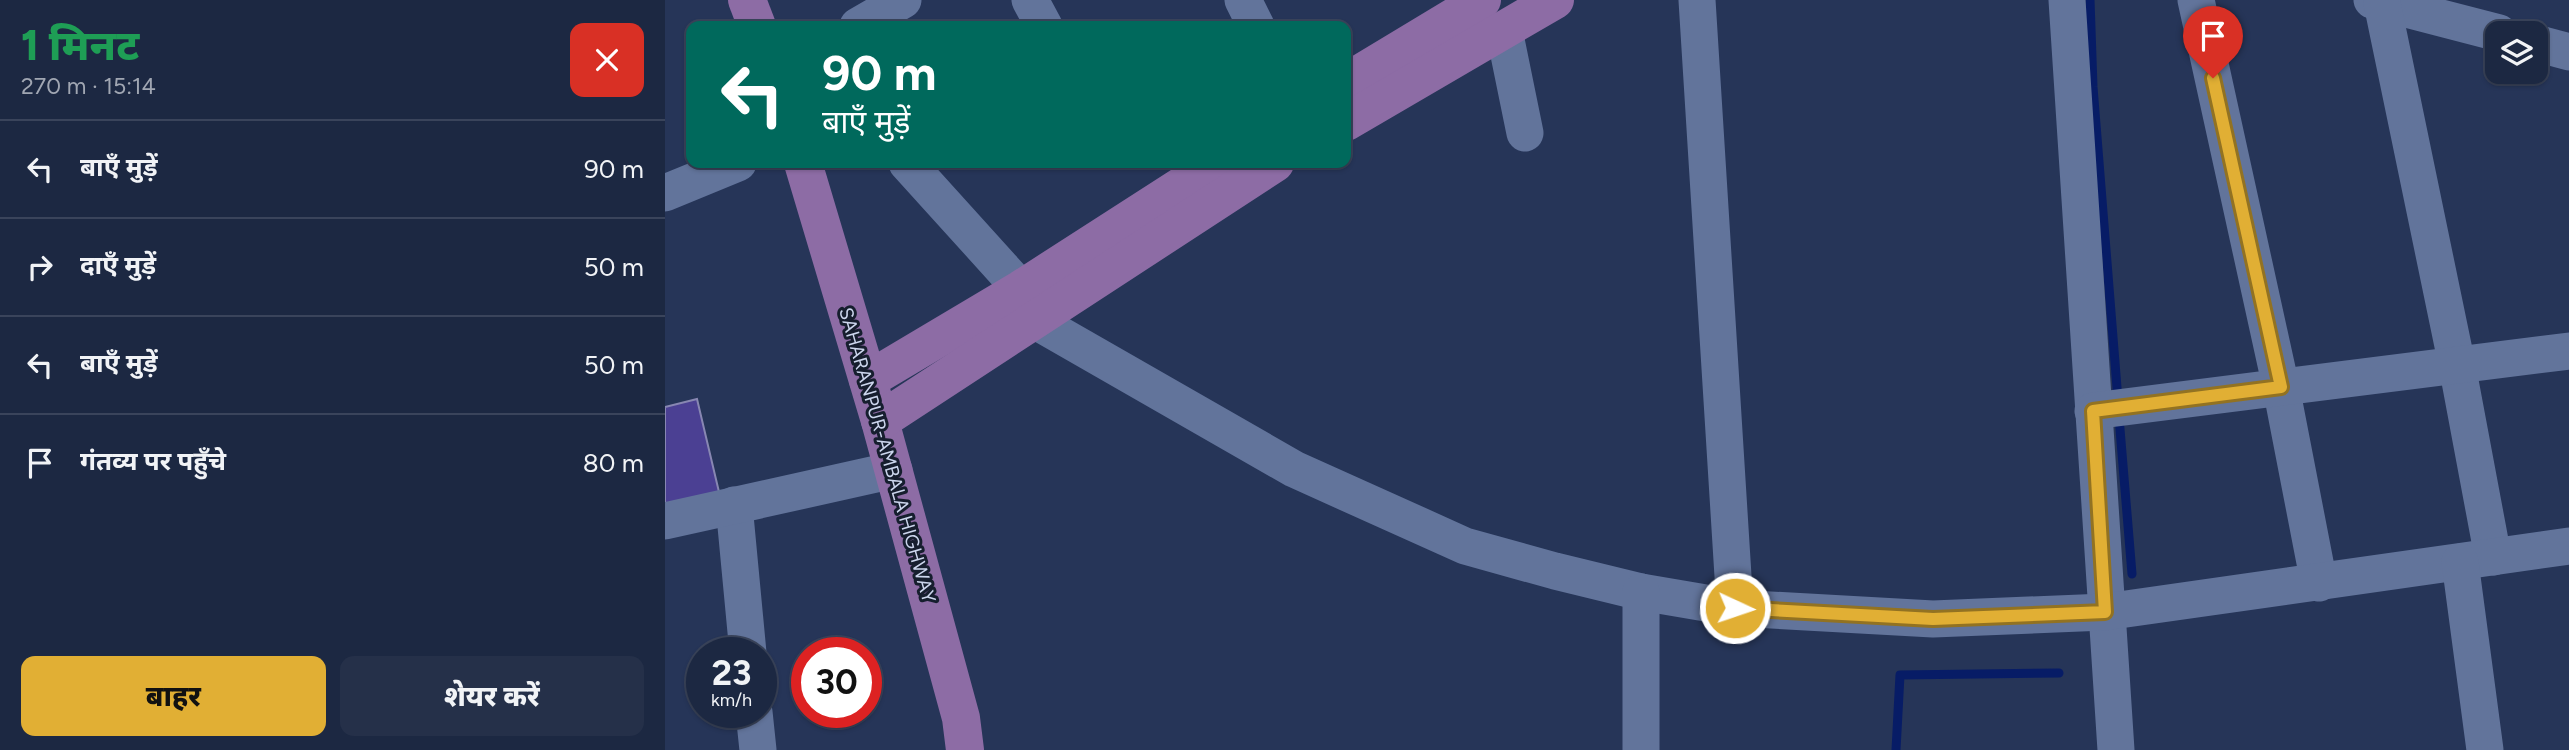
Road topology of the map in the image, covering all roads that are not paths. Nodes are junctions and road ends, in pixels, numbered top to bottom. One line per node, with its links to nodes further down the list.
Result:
1 (747, 0): 11 (main road)
2 (903, 0): 12 (street)
3 (1030, 0): 13 (street)
4 (1243, 0): 14 (street)
5 (1555, 0): 10 (main road)
6 (1696, 0): 41 (street)
7 (2067, 0): 32 (street)
8 (2196, 0): 31 (street)
9 (2377, 1): 15 (street); 29 (street)
10 (1493, 15): 18 (main road); 19 (main road); 20 (street)
11 (755, 21)
12 (867, 21)
13 (1041, 21)
14 (1254, 21)
15 (2485, 29)
16 (2548, 46): 17 (street)
17 (2569, 51)
18 (1351, 80)
19 (1351, 117)
20 (1525, 133)
21 (726, 168): 26 (street)
22 (804, 168): 30 (main road, SAHARANPUR-AMBALA HIGHWAY)
23 (911, 168): 27 (street)
24 (1210, 168): 27 (main road)
25 (1266, 168): 27 (main road)
26 (665, 193)
27 (1028, 304): 30 (main road); 33 (main road); 40 (street)
28 (2569, 351): 29 (street)
29 (2457, 365): 31 (street); 38 (street)
30 (868, 380): 33 (main road, SAHARANPUR-AMBALA HIGHWAY)
31 (2281, 387): 32 (street); 39 (street)
32 (2111, 408): 42 (street)
33 (880, 421): 34 (main road, SAHARANPUR-AMBALA HIGHWAY)
34 (894, 470): 35 (street); 46 (main road, SAHARANPUR-AMBALA HIGHWAY)
35 (734, 505): 36 (street); 43 (street)
36 (665, 521)
37 (2569, 546): 38 (street)
38 (2476, 560): 39 (street); 49 (street)
39 (2319, 583): 42 (street)
40 (1641, 592): 41 (street); 47 (street)
41 (1735, 608): 42 (street)
42 (2105, 612): 48 (street)
43 (746, 637)
44 (756, 728): 45 (street)
45 (758, 750)
46 (965, 750)
47 (1640, 750)
48 (2116, 750)
49 (2485, 750)

